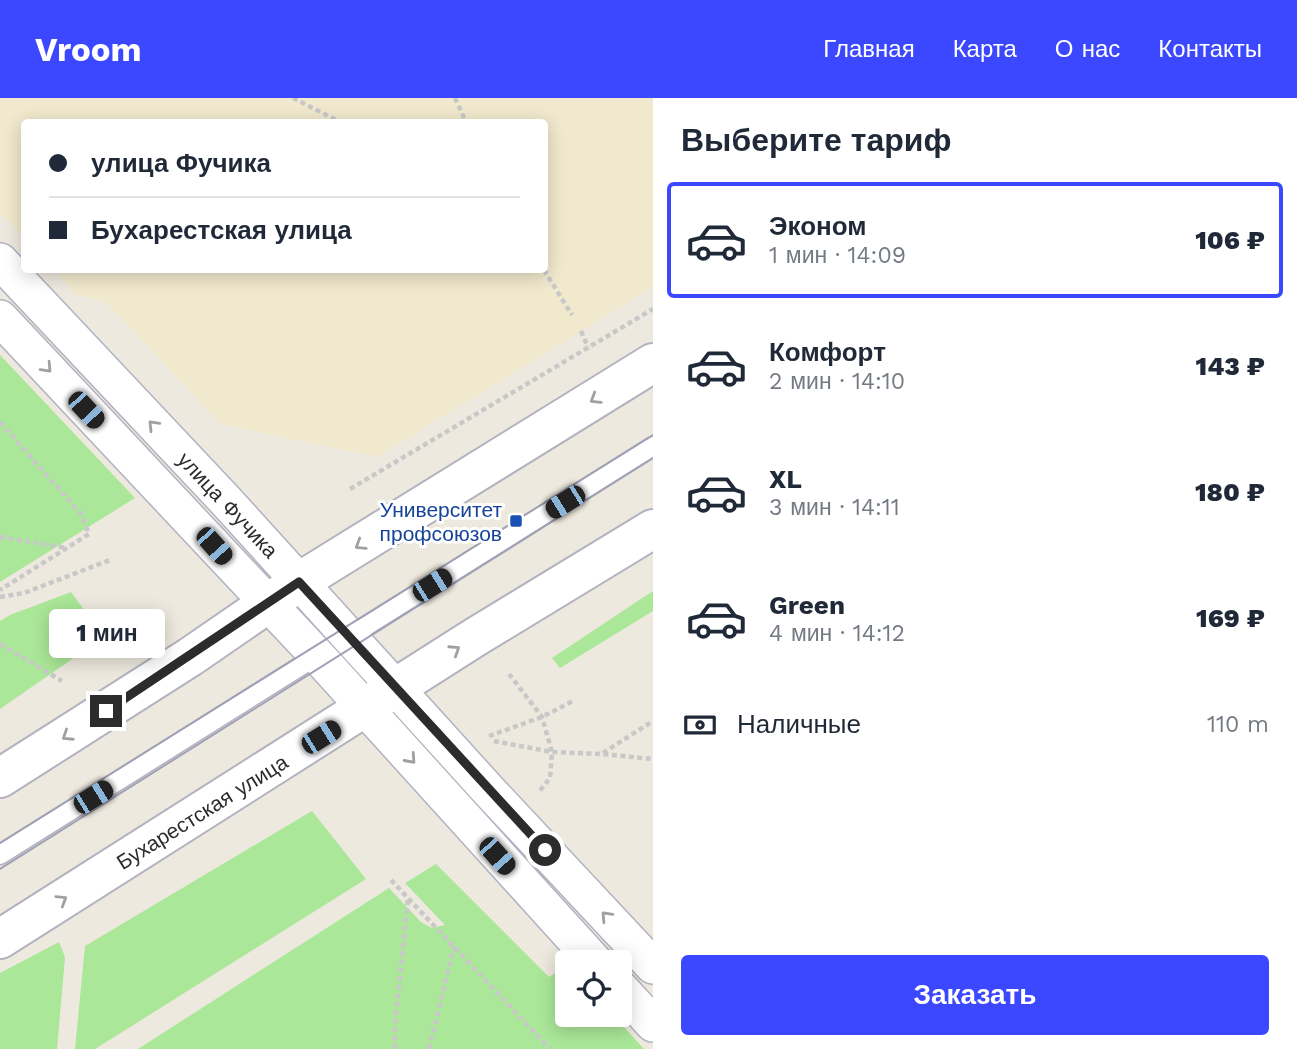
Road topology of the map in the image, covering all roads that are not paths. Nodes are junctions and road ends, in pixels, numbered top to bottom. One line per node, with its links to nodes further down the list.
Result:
1 (0, 261): 6 (street, улица Фучика, one-way to 1)
2 (0, 318): 7 (street, улица Фучика, one-way to 7)
3 (653, 363): 6 (main road, one-way to 6)
4 (653, 446): 8 (lane)
5 (653, 529): 10 (main road, Бухарестская улица, one-way to 5)
6 (299, 582): 7 (main road); 8 (street, улица Фучика)
7 (268, 605): 9 (street, улица Фучика); 12 (main road, one-way to 12)
8 (349, 636): 9 (lane); 10 (street, улица Фучика)
9 (318, 656): 11 (street, улица Фучика); 13 (lane)
10 (398, 688): 11 (main road, Бухарестская улица); 16 (street, улица Фучика, one-way to 10)
11 (366, 708): 14 (main road, Бухарестская улица, one-way to 11); 15 (street, улица Фучика, one-way to 15)
12 (0, 779)
13 (0, 855)
14 (0, 939)
15 (584, 950)
16 (653, 966)
17 (632, 1001): 18 (street)
18 (653, 1024)

